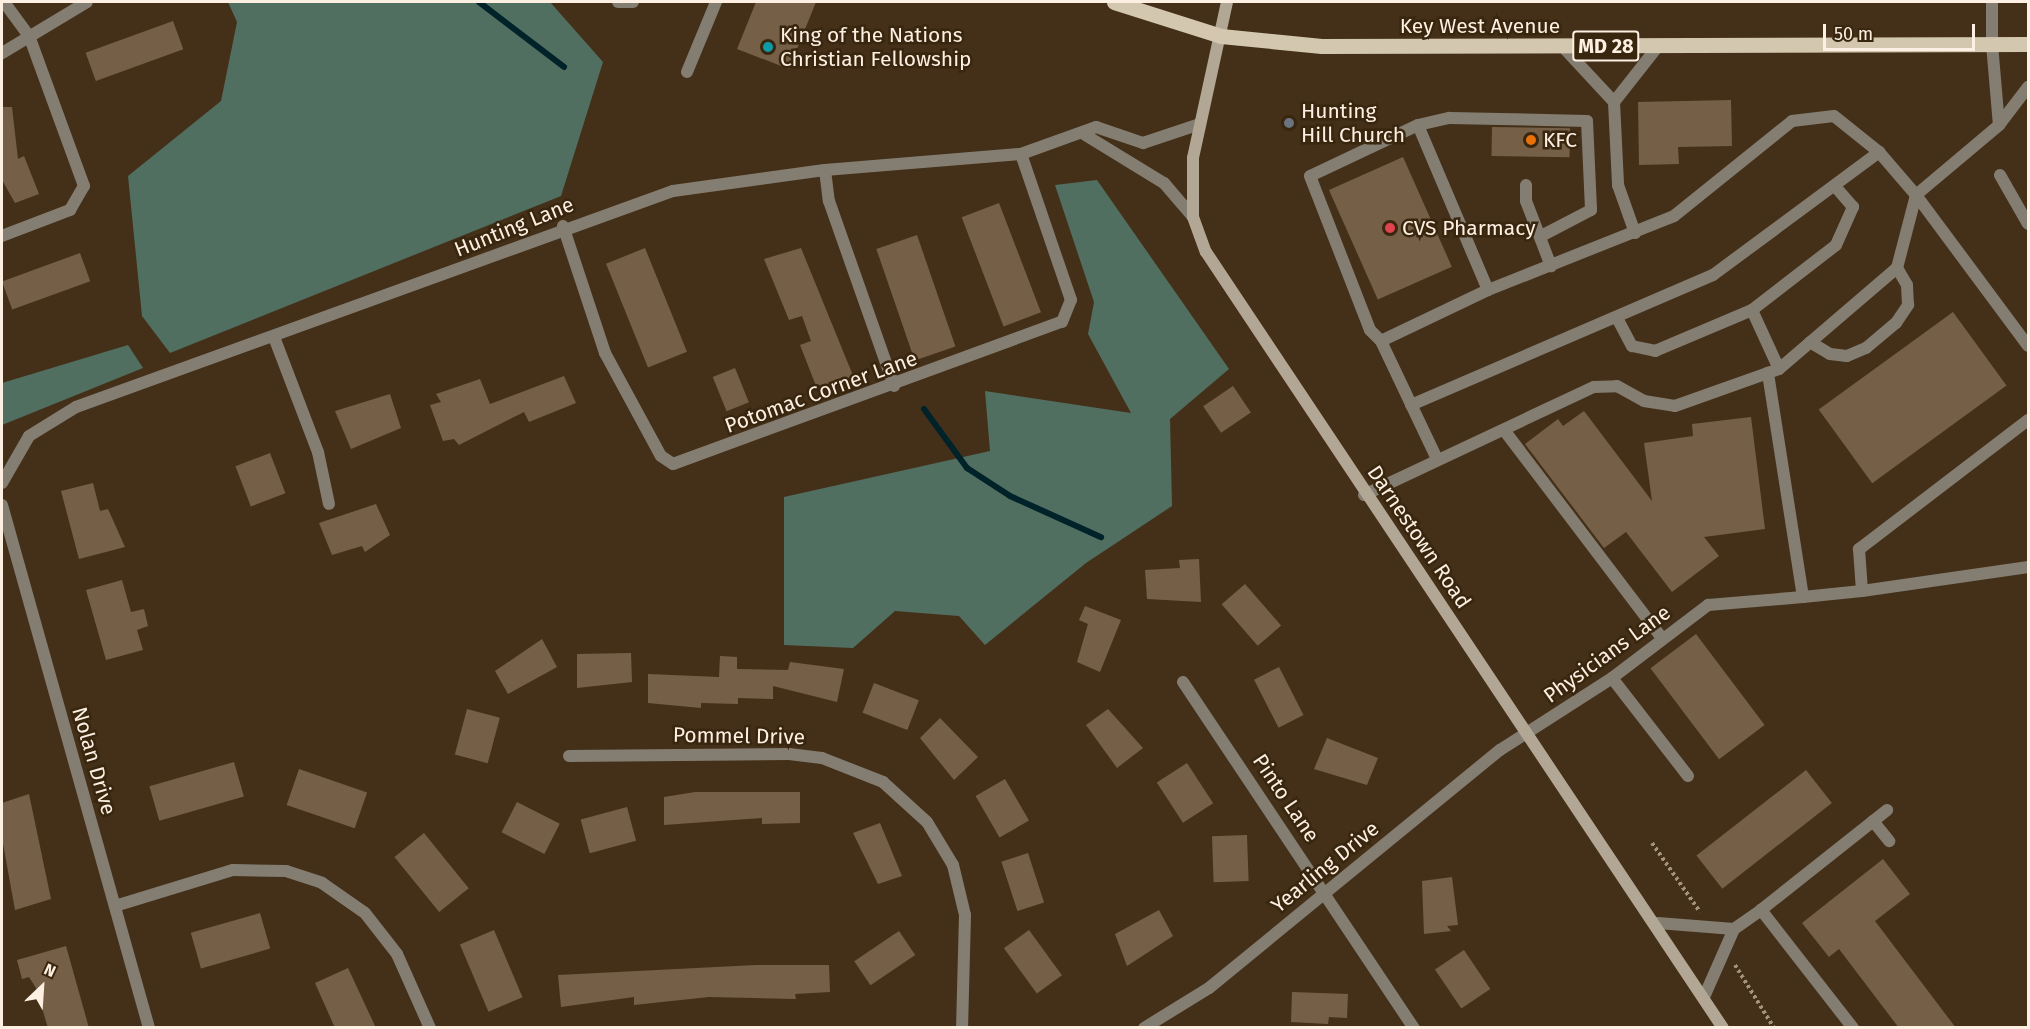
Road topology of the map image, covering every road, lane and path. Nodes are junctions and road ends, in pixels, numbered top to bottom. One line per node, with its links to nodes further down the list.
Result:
1 (4, 2): 9 (street)
2 (87, 2): 9 (street)
3 (618, 2): 4 (street)
4 (633, 2)
5 (716, 2): 16 (street)
6 (1114, 2): 10 (main road, MD 28)
7 (1227, 2): 10 (main road, Darnestown Road)
8 (1992, 2): 11 (street)
9 (29, 36): 15 (street); 34 (street)
10 (1221, 36): 13 (main road, Key West Avenue / MD 28); 19 (main road, Darnestown Road)
11 (1992, 44): 12 (main road, Key West Avenue / MD 28); 14 (main road, Key West Avenue / MD 28); 21 (street)
12 (2028, 44)
13 (1562, 46): 14 (main road, Key West Avenue / MD 28); 18 (street)
14 (1658, 46): 18 (street)
15 (2, 53)
16 (687, 72)
17 (2028, 87): 21 (street)
18 (1614, 102): 33 (street)
19 (1200, 123): 22 (street, Hunting Lane); 30 (main road, Darnestown Road)
20 (1418, 125): 35 (street); 38 (street); 42 (street)
21 (1999, 125): 29 (street)
22 (1082, 133): 24 (street, Hunting Lane); 30 (street)
23 (1879, 152): 28 (street); 29 (street); 33 (street)
24 (1021, 154): 25 (street, Hunting Lane); 46 (street, Potomac Corner Lane)
25 (825, 170): 32 (street, Hunting Lane); 46 (street)
26 (2000, 175): 31 (street)
27 (1526, 185): 35 (street)
28 (1835, 186): 39 (street); 40 (street)
29 (1916, 195): 37 (street); 44 (street)
30 (1193, 218): 52 (main road, Darnestown Road)
31 (2028, 224)
32 (563, 226): 41 (street, Hunting Lane); 46 (street, Potomac Corner Lane)
33 (1635, 233): 36 (street)
34 (2, 236)
35 (1541, 236): 36 (street)
36 (1551, 266): 38 (street)
37 (1897, 268): 43 (street); 43 (street)
38 (1488, 290): 42 (street)
39 (1752, 310): 40 (street); 45 (street)
40 (1617, 318): 47 (street)
41 (274, 337): 51 (street, Hunting Lane); 53 (street)
42 (1381, 341): 47 (street)
43 (1810, 342): 45 (street)
44 (2028, 346)
45 (1774, 371): 49 (street); 57 (street)
46 (894, 387)
47 (1411, 405): 50 (street)
48 (2028, 420): 56 (street)
49 (1504, 430): 50 (street); 58 (street)
50 (1436, 457): 52 (street)
51 (2, 479)
52 (1364, 495): 61 (main road, Darnestown Road)
53 (329, 504)
54 (2, 505): 69 (street, Nolan Drive)
55 (2028, 567): 56 (street)
56 (1862, 591): 57 (street)
57 (1803, 597): 58 (street, Physicians Lane)
58 (1661, 637): 59 (street, Physicians Lane)
59 (1612, 678): 61 (street, Physicians Lane); 63 (street)
60 (1183, 682): 68 (street, Pinto Lane)
61 (1528, 733): 68 (street, Yearling Drive); 72 (main road, Darnestown Road)
62 (569, 756): 78 (street, Pommel Drive)
63 (1688, 776)
64 (1887, 810): 65 (street)
65 (1873, 821): 66 (street); 70 (street)
66 (1889, 841)
67 (1652, 843): 71 (path)
68 (1325, 891): 79 (street, Yearling Drive); 80 (street, Pinto Lane)
69 (115, 906): 76 (street, Nolan Drive); 77 (street)
70 (1761, 910): 73 (street); 83 (street)
71 (1704, 919)
72 (1658, 923): 73 (street); 75 (main road, Darnestown Road)
73 (1734, 929): 75 (street)
74 (1731, 959): 82 (path)
75 (1704, 997): 81 (main road, Darnestown Road)
76 (149, 1028)
77 (430, 1028)
78 (962, 1028)
79 (1144, 1028)
80 (1414, 1028)
81 (1723, 1028)
82 (1774, 1028)
83 (1853, 1028)

